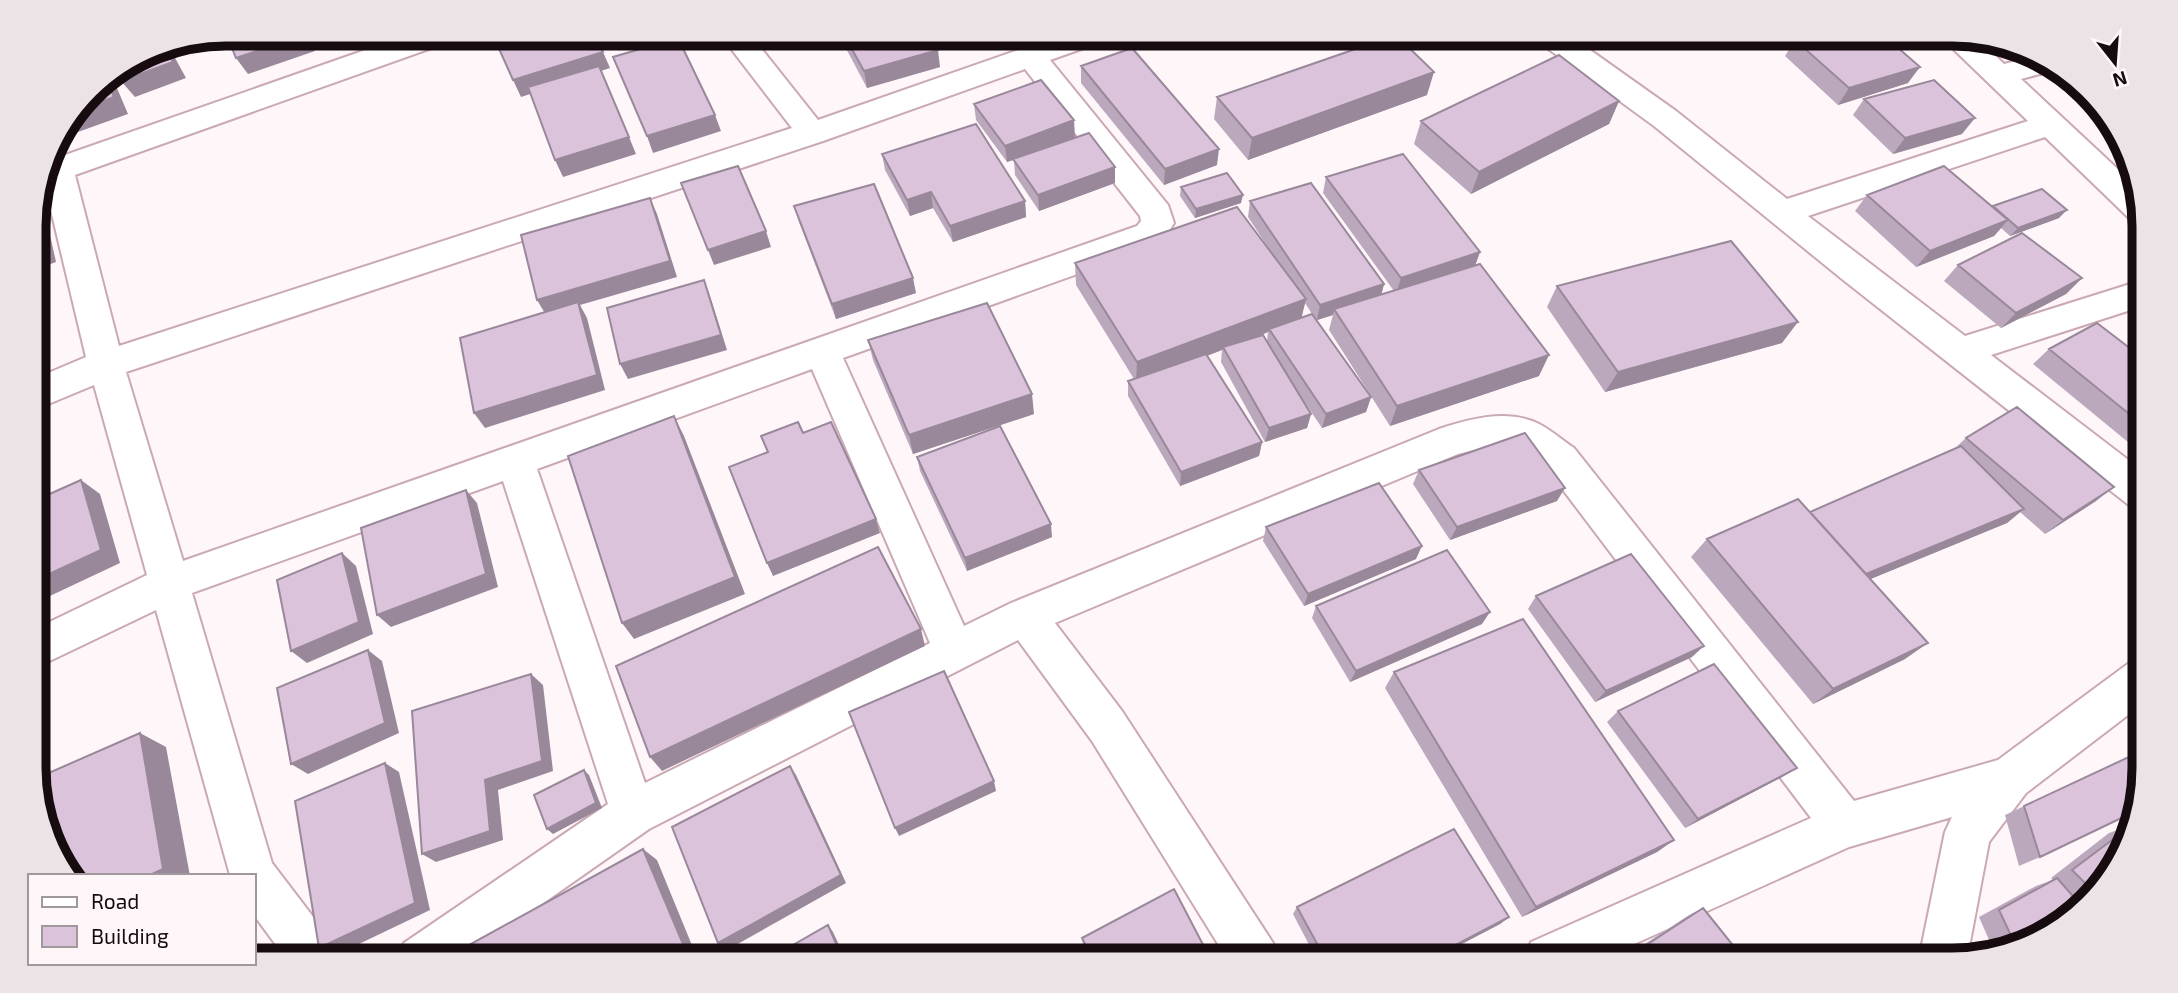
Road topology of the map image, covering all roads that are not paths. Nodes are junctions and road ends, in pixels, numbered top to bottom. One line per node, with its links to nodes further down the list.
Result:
1 (406, 46): 11 (street)
2 (743, 46): 10 (street)
3 (1061, 46): 6 (street)
4 (1565, 46): 14 (street)
5 (1968, 47): 8 (street)
6 (1031, 57): 10 (street); 16 (street)
7 (2034, 66): 8 (street)
8 (1998, 75): 9 (street)
9 (2051, 124): 13 (street); 14 (street)
10 (812, 133): 18 (street)
11 (55, 170)
12 (52, 179): 18 (street)
13 (2131, 200)
14 (1783, 212): 17 (street)
15 (2133, 296): 17 (street)
16 (822, 351): 20 (street); 25 (street)
17 (1961, 351): 21 (street)
18 (106, 364): 19 (street); 22 (street)
19 (46, 390)
20 (515, 460): 22 (street); 28 (street)
21 (2133, 485)
22 (168, 584): 24 (street); 30 (street)
23 (1025, 616): 25 (street); 29 (street); 32 (street)
24 (46, 644)
25 (954, 651): 28 (street)
26 (2133, 685): 27 (street)
27 (2010, 778): 29 (street); 34 (street)
28 (633, 813): 36 (street)
29 (1845, 826): 33 (street)
30 (252, 874)
31 (256, 880): 35 (street)
32 (1248, 947)
33 (1576, 947)
34 (1945, 947)
35 (307, 948)
36 (438, 948)

